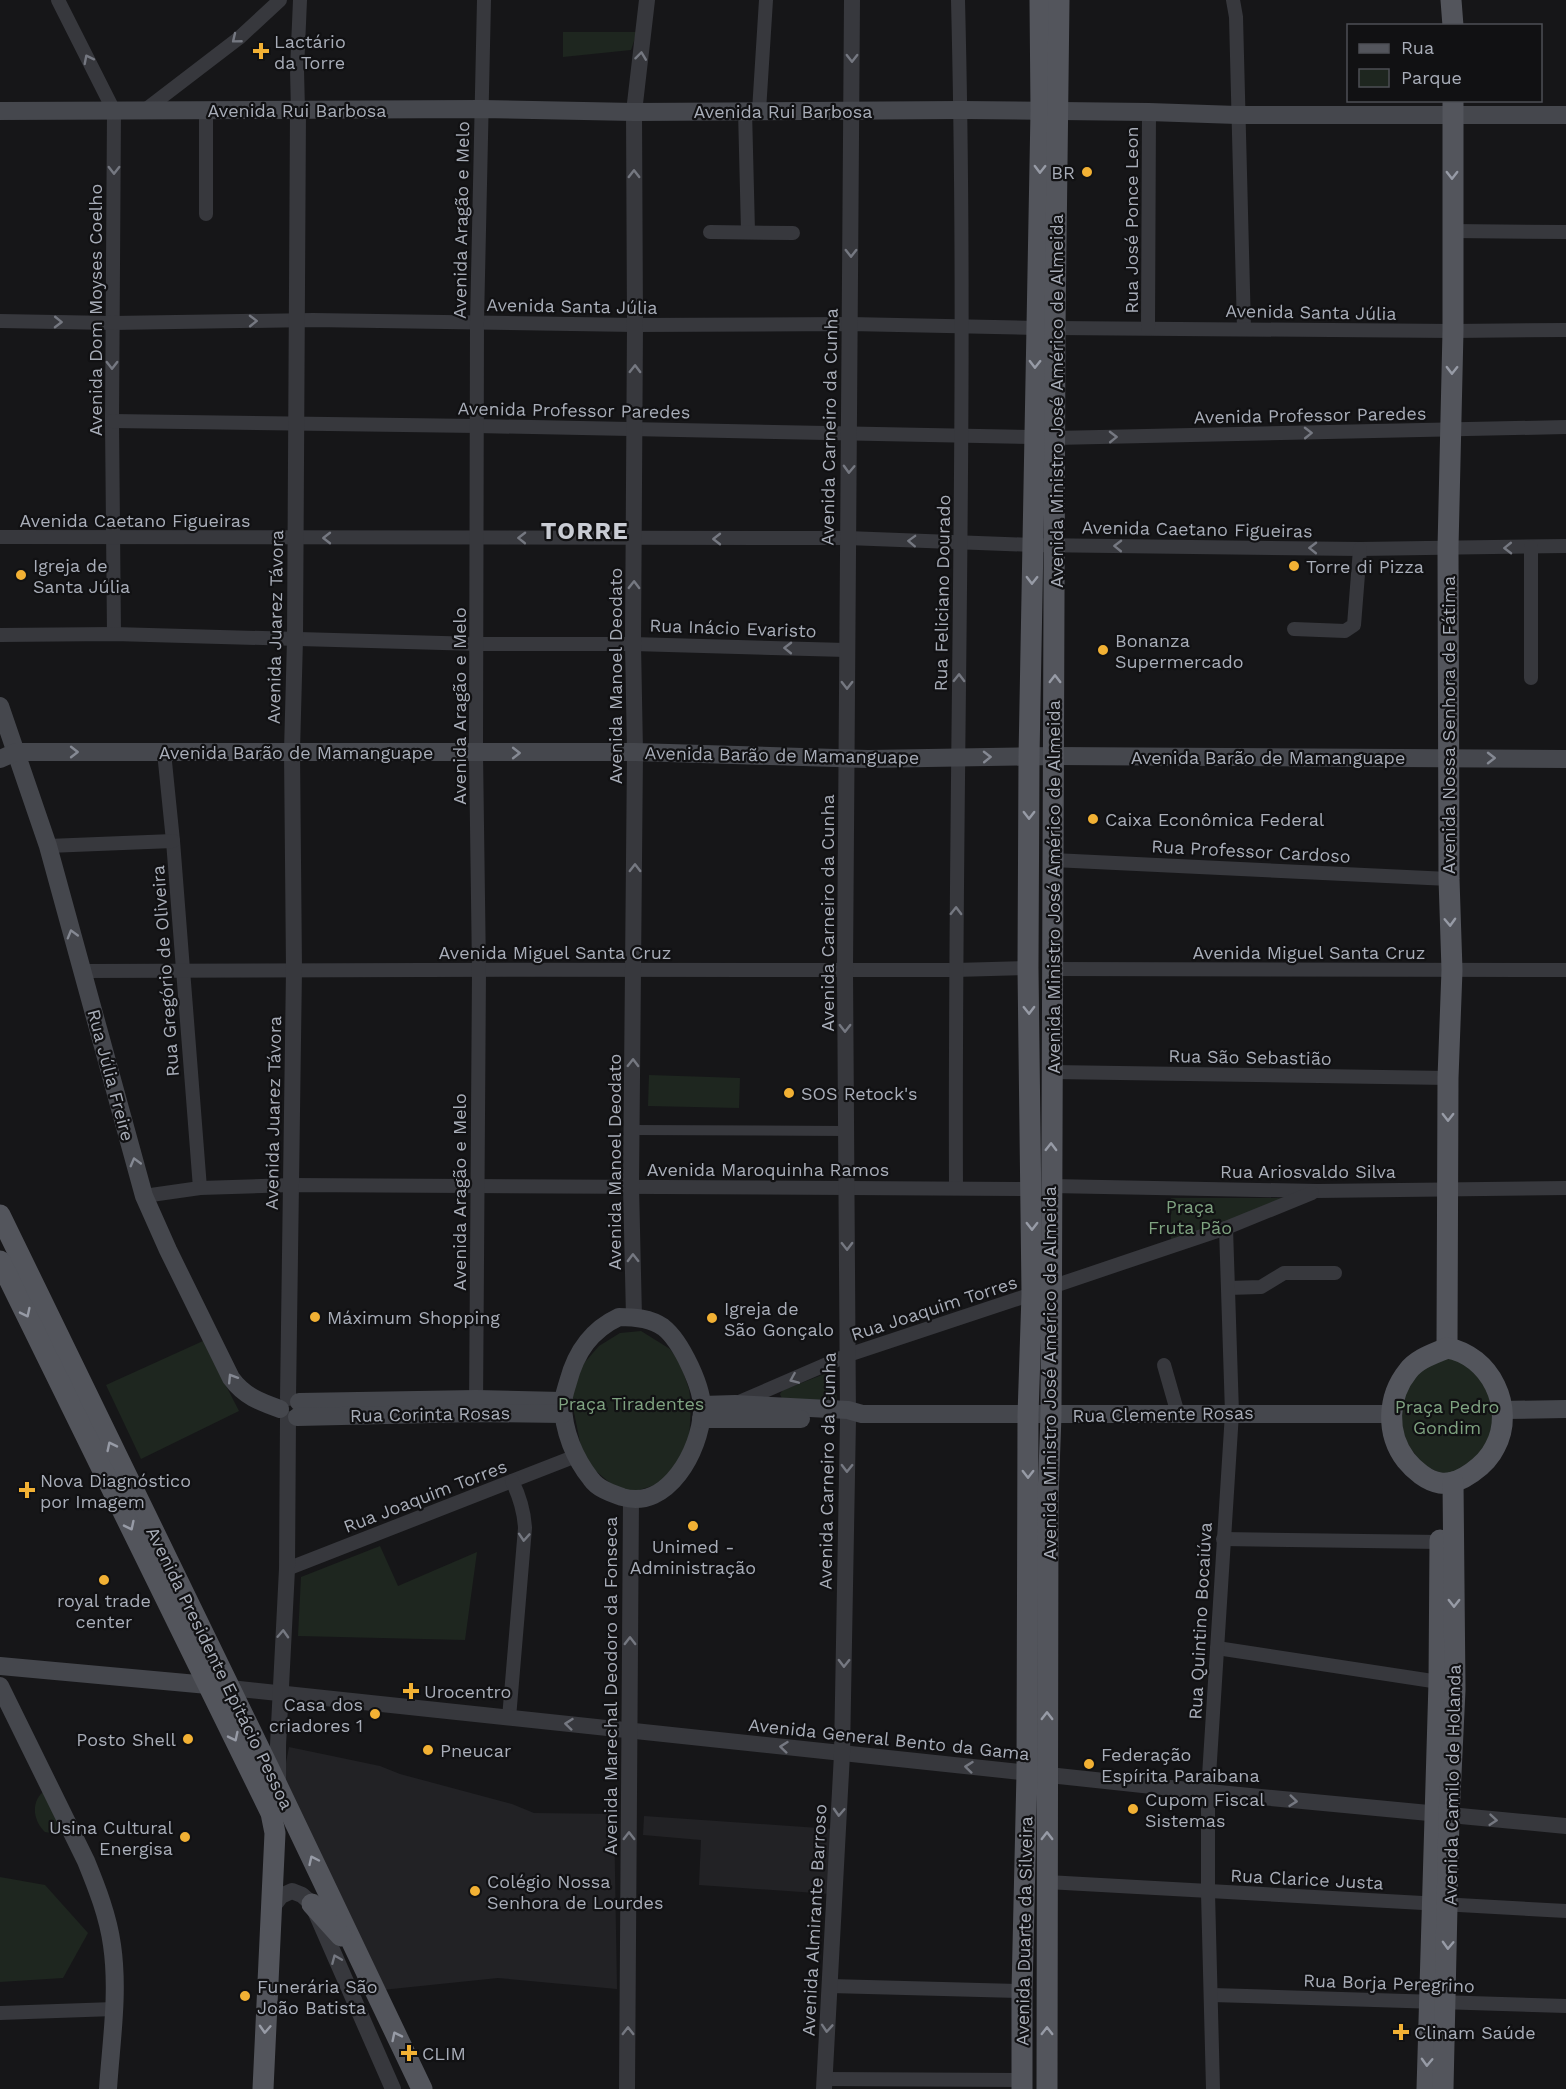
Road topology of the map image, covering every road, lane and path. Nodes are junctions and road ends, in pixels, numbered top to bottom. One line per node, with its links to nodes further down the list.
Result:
1 (58, 0): 20 (street, Avenida Dom Moyses Coelho, one-way to 1)
2 (280, 0): 16 (street, one-way to 16)
3 (300, 0): 21 (street, Avenida Juarez Távora)
4 (484, 0): 15 (street, Avenida Aragão e Melo)
5 (647, 0): 25 (street, Avenida Manoel Deodato, one-way to 5)
6 (766, 0): 22 (street)
7 (852, 0): 23 (street, Avenida Carneiro da Cunha, one-way to 23)
8 (958, 0): 18 (street, Rua Feliciano Dourado)
9 (1040, 0): 24 (main road, Avenida Ministro José Américo de Almeida)
10 (1059, 0): 24 (main road, Avenida Ministro José Américo de Almeida)
11 (1233, 0): 27 (street)
12 (1451, 0): 13 (main road)
13 (1453, 24)
14 (1453, 108): 27 (main road, Avenida Rui Barbosa); 28 (main road, Avenida Rui Barbosa); 30 (main road, Avenida Nossa Senhora de Fátima, one-way to 30)
15 (481, 109): 21 (main road, Avenida Rui Barbosa); 25 (main road, Avenida Rui Barbosa); 37 (street, Avenida Aragão e Melo)
16 (145, 110): 17 (main road, Avenida Rui Barbosa); 20 (main road, Avenida Rui Barbosa)
17 (206, 110): 21 (main road, Avenida Rui Barbosa); 29 (street)
18 (961, 110): 23 (main road, Avenida Rui Barbosa); 24 (main road, Avenida Rui Barbosa); 41 (street, Rua Feliciano Dourado)
19 (0, 111): 20 (main road, Avenida Rui Barbosa)
20 (114, 111): 38 (street, Avenida Dom Moyses Coelho, one-way to 38)
21 (298, 111): 36 (street, Avenida Juarez Távora)
22 (752, 111): 23 (main road, Avenida Rui Barbosa); 25 (main road, Avenida Rui Barbosa); 32 (street)
23 (851, 111): 39 (street, Avenida Carneiro da Cunha, one-way to 39)
24 (1050, 111): 26 (main road, Avenida Rui Barbosa); 42 (main road, Avenida Ministro José Américo de Almeida)
25 (634, 112): 40 (street, Avenida Manoel Deodato, one-way to 25)
26 (1149, 112): 27 (main road, Avenida Rui Barbosa); 43 (street, Rua José Ponce Leon)
27 (1237, 115): 44 (street)
28 (1566, 115)
29 (206, 214)
30 (1452, 231): 33 (street); 46 (main road, Avenida Nossa Senhora de Fátima)
31 (710, 232): 32 (street)
32 (748, 232): 34 (street)
33 (1566, 232)
34 (793, 233)
35 (0, 321): 38 (street, Avenida Santa Júlia, one-way to 38)
36 (296, 321): 37 (street, Avenida Santa Júlia); 38 (street, Avenida Santa Júlia, one-way to 36); 48 (street, Avenida Juarez Távora)
37 (477, 322): 40 (street, Avenida Santa Júlia); 49 (street, Avenida Aragão e Melo)
38 (112, 323): 47 (street, Avenida Dom Moyses Coelho, one-way to 47)
39 (850, 324): 40 (street, Avenida Santa Júlia); 41 (street, Avenida Santa Júlia); 53 (street, Avenida Carneiro da Cunha)
40 (635, 326): 51 (street, Avenida Manoel Deodato, one-way to 40)
41 (963, 327): 42 (street, Avenida Santa Júlia); 54 (street, Rua Feliciano Dourado)
42 (1045, 328): 43 (street, Avenida Santa Júlia); 55 (main road, Avenida Ministro José Américo de Almeida)
43 (1148, 328): 44 (street, Avenida Santa Júlia)
44 (1244, 329): 46 (street, Avenida Santa Júlia)
45 (1566, 330): 46 (street, Avenida Santa Júlia)
46 (1453, 331): 52 (main road, Avenida Nossa Senhora de Fátima, one-way to 52)
47 (112, 422): 48 (street, Avenida Professor Paredes); 57 (street, Avenida Dom Moyses Coelho)
48 (296, 423): 49 (street, Avenida Professor Paredes); 59 (street, Avenida Juarez Távora)
49 (477, 426): 51 (street, Avenida Professor Paredes); 58 (street, Avenida Aragão e Melo)
50 (1566, 427): 52 (street, Avenida Professor Paredes)
51 (634, 430): 53 (street, Avenida Professor Paredes); 61 (street, Avenida Manoel Deodato)
52 (1451, 430): 55 (street, Avenida Professor Paredes, one-way to 52); 67 (main road, Avenida Nossa Senhora de Fátima)
53 (850, 433): 54 (street, Avenida Professor Paredes); 60 (street, Avenida Carneiro da Cunha, one-way to 60)
54 (962, 436): 55 (street, Avenida Professor Paredes); 62 (street, Rua Feliciano Dourado)
55 (1044, 437): 63 (main road, Avenida Ministro José Américo de Almeida); 64 (main road, Avenida Ministro José Américo de Almeida)
56 (0, 537): 57 (street, Avenida Caetano Figueiras)
57 (113, 537): 59 (street, Avenida Caetano Figueiras); 70 (street, Avenida Dom Moyses Coelho)
58 (477, 537): 59 (street, Avenida Caetano Figueiras, one-way to 59); 61 (street, Avenida Caetano Figueiras, one-way to 58); 73 (street, Avenida Aragão e Melo)
59 (296, 538): 72 (street, Avenida Juarez Távora)
60 (847, 538): 61 (street, Avenida Caetano Figueiras, one-way to 61); 62 (street, Avenida Caetano Figueiras, one-way to 60); 75 (street, Avenida Carneiro da Cunha)
61 (634, 539): 74 (street, Avenida Manoel Deodato, one-way to 61)
62 (961, 543): 63 (street, Avenida Caetano Figueiras); 85 (street, Rua Feliciano Dourado, one-way to 62)
63 (1033, 545): 64 (street, Avenida Caetano Figueiras); 84 (main road, Avenida Ministro José Américo de Almeida, one-way to 84)
64 (1055, 545): 68 (street, Avenida Caetano Figueiras, one-way to 64); 83 (main road, Avenida Ministro José Américo de Almeida, one-way to 64)
65 (1566, 546): 66 (street, Avenida Caetano Figueiras)
66 (1531, 547): 67 (street, Avenida Caetano Figueiras, one-way to 67); 76 (street)
67 (1448, 548): 68 (street, Avenida Caetano Figueiras); 86 (main road, Avenida Nossa Senhora de Fátima)
68 (1360, 549): 69 (street)
69 (1294, 629)
70 (114, 634): 71 (street, Rua Inácio Evaristo); 72 (street, Rua Inácio Evaristo)
71 (0, 635)
72 (295, 639): 73 (street, Rua Inácio Evaristo); 78 (street, Avenida Juarez Távora)
73 (478, 644): 74 (street, Rua Inácio Evaristo); 81 (street, Avenida Aragão e Melo)
74 (633, 644): 75 (street, Rua Inácio Evaristo, one-way to 74); 80 (street, Avenida Manoel Deodato)
75 (846, 650): 87 (street, Avenida Carneiro da Cunha, one-way to 87)
76 (1531, 678)
77 (0, 706): 82 (main road, Rua Júlia Freire)
78 (292, 751): 79 (main road, Avenida Barão de Mamanguape); 81 (main road, Avenida Barão de Mamanguape); 94 (street, Avenida Juarez Távora)
79 (164, 752): 82 (main road, Avenida Barão de Mamanguape, one-way to 79); 89 (street, Rua Gregório de Oliveira)
80 (635, 752): 81 (main road, Avenida Barão de Mamanguape, one-way to 80); 87 (main road, Avenida Barão de Mamanguape); 97 (street, Avenida Manoel Deodato, one-way to 80)
81 (476, 753): 103 (street, Avenida Aragão e Melo)
82 (8, 755): 90 (main road, Rua Júlia Freire)
83 (1055, 756): 84 (main road, Avenida Barão de Mamanguape); 86 (main road, Avenida Barão de Mamanguape); 91 (main road, Avenida Ministro José Américo de Almeida)
84 (1029, 757): 85 (main road, Avenida Barão de Mamanguape, one-way to 84); 93 (main road, Avenida Ministro José Américo de Almeida, one-way to 93)
85 (957, 758): 87 (main road, Avenida Barão de Mamanguape); 99 (street, Rua Feliciano Dourado, one-way to 85)
86 (1448, 758): 88 (main road, Avenida Barão de Mamanguape, one-way to 88); 92 (main road, Avenida Nossa Senhora de Fátima)
87 (847, 759): 98 (street, Avenida Carneiro da Cunha)
88 (1566, 759)
89 (173, 841): 90 (street); 96 (street, Rua Gregório de Oliveira)
90 (48, 846): 102 (main road, Rua Júlia Freire, one-way to 90)
91 (1053, 860): 92 (street, Rua Professor Cardoso); 95 (main road, Avenida Ministro José Américo de Almeida)
92 (1449, 879): 100 (main road, Avenida Nossa Senhora de Fátima, one-way to 100)
93 (1028, 968): 99 (street, Avenida Miguel Santa Cruz); 112 (main road, Avenida Ministro José Américo de Almeida, one-way to 112)
94 (294, 969): 96 (street, Avenida Miguel Santa Cruz); 103 (street, Avenida Miguel Santa Cruz); 108 (street, Avenida Juarez Távora)
95 (1052, 969): 100 (street, Avenida Miguel Santa Cruz); 104 (main road, Avenida Ministro José Américo de Almeida)
96 (184, 970): 102 (street, Avenida Miguel Santa Cruz); 113 (street, Rua Gregório de Oliveira)
97 (634, 970): 98 (street, Avenida Miguel Santa Cruz); 103 (street, Avenida Miguel Santa Cruz); 106 (street, Avenida Manoel Deodato, one-way to 97)
98 (845, 970): 99 (street, Avenida Miguel Santa Cruz); 107 (street, Avenida Carneiro da Cunha, one-way to 107)
99 (955, 970): 111 (street, Rua Feliciano Dourado)
100 (1452, 970): 101 (street, Avenida Miguel Santa Cruz); 105 (main road, Avenida Nossa Senhora de Fátima)
101 (1566, 970)
102 (83, 971): 118 (main road, Rua Júlia Freire, one-way to 102)
103 (480, 971): 109 (street, Avenida Aragão e Melo)
104 (1052, 1072): 105 (street, Rua São Sebastião); 112 (main road, Avenida Ministro José Américo de Almeida, one-way to 104)
105 (1448, 1078): 116 (main road, Avenida Nossa Senhora de Fátima, one-way to 116)
106 (632, 1130): 107 (street); 110 (street, Avenida Manoel Deodato)
107 (846, 1131): 114 (street, Avenida Carneiro da Cunha)
108 (292, 1185): 109 (street, Avenida Maroquinha Ramos); 113 (street, Avenida Maroquinha Ramos); 132 (street, Avenida Juarez Távora)
109 (476, 1185): 110 (street, Avenida Maroquinha Ramos); 130 (street, Avenida Aragão e Melo)
110 (631, 1186): 114 (street, Avenida Maroquinha Ramos); 125 (street, Avenida Manoel Deodato, one-way to 110)
111 (957, 1187): 112 (street, Avenida Maroquinha Ramos); 114 (street, Avenida Maroquinha Ramos)
112 (1041, 1187): 117 (street, Rua Ariosvaldo Silva); 124 (main road, Avenida Ministro José Américo de Almeida)
113 (200, 1188): 118 (street, Avenida Maroquinha Ramos)
114 (846, 1188): 127 (street, Avenida Carneiro da Cunha, one-way to 127)
115 (1566, 1188): 116 (street, Rua Ariosvaldo Silva)
116 (1448, 1190): 117 (street, Rua Ariosvaldo Silva); 126 (main road, Avenida Nossa Senhora de Fátima)
117 (1317, 1191): 120 (street, Rua Joaquim Torres)
118 (144, 1196): 132 (main road, Rua Júlia Freire, one-way to 118)
119 (0, 1215): 155 (main road, Avenida Presidente Epitácio Pessoa, one-way to 119)
120 (1226, 1228): 123 (street, Rua Quintino Bocaiúva); 124 (street, Rua Joaquim Torres)
121 (0, 1261): 153 (main road, Avenida Presidente Epitácio Pessoa, one-way to 153)
122 (1335, 1273): 123 (street)
123 (1228, 1288): 135 (street, Rua Quintino Bocaiúva)
124 (1041, 1290): 127 (street, Rua Joaquim Torres); 139 (main road, Avenida Ministro José Américo de Almeida); 140 (main road, Avenida Ministro José Américo de Almeida)
125 (634, 1317): 131 (main road); 134 (main road)
126 (1447, 1348): 138 (main road); 141 (main road)
127 (848, 1355): 129 (street, Rua Clemente Rosas, one-way to 129); 136 (street, Avenida Carneiro da Cunha)
128 (1164, 1365): 137 (street)
129 (735, 1404): 134 (main road, Rua Clemente Rosas); 136 (main road, Rua Clemente Rosas)
130 (476, 1406): 131 (main road, Rua Corinta Rosas); 132 (main road, Rua Corinta Rosas)
131 (563, 1407): 143 (main road)
132 (290, 1409): 149 (street, Avenida Juarez Távora)
133 (1566, 1409): 141 (main road)
134 (701, 1412): 136 (main road, Rua Clemente Rosas); 146 (main road)
135 (1232, 1413): 137 (main road, Rua Clemente Rosas); 138 (main road, Rua Clemente Rosas); 147 (street, Rua Quintino Bocaiúva)
136 (853, 1414): 139 (main road, Rua Clemente Rosas); 159 (street, Avenida Carneiro da Cunha, one-way to 159)
137 (1178, 1414): 140 (main road, Rua Clemente Rosas)
138 (1391, 1414): 145 (main road)
139 (1028, 1415): 140 (main road, Rua Clemente Rosas); 160 (main road, Avenida Ministro José Américo de Almeida, one-way to 160)
140 (1051, 1415): 160 (main road, Avenida Ministro José Américo de Almeida, one-way to 140)
141 (1502, 1415): 142 (main road); 145 (main road)
142 (1566, 1421)
143 (576, 1456): 144 (street, Rua Joaquim Torres); 146 (main road)
144 (512, 1481): 149 (street, Rua Joaquim Torres); 157 (street, one-way to 157)
145 (1446, 1482): 148 (main road, Avenida Camilo de Holanda); 163 (main road, Avenida Camilo de Holanda, one-way to 163)
146 (631, 1499): 158 (street, Avenida Marechal Deodoro da Fonseca, one-way to 146)
147 (1223, 1539): 148 (street); 150 (street, Rua Quintino Bocaiúva)
148 (1440, 1542): 152 (main road, Avenida Camilo de Holanda)
149 (286, 1569): 156 (street, Avenida Juarez Távora, one-way to 149)
150 (1217, 1648): 152 (street); 162 (street, Rua Quintino Bocaiúva)
151 (0, 1666): 153 (main road)
152 (1438, 1682): 163 (main road, Avenida Camilo de Holanda)
153 (208, 1685): 155 (street, Avenida General Bento da Gama); 169 (main road, Avenida Presidente Epitácio Pessoa, one-way to 169)
154 (0, 1686): 177 (main road)
155 (229, 1688): 156 (street, Avenida General Bento da Gama); 161 (main road, Avenida Presidente Epitácio Pessoa)
156 (280, 1692): 157 (street, Avenida General Bento da Gama); 161 (street, Avenida Juarez Távora)
157 (509, 1718): 158 (street, Avenida General Bento da Gama, one-way to 157)
158 (629, 1731): 159 (street, Avenida General Bento da Gama, one-way to 158); 185 (street, Avenida Marechal Deodoro da Fonseca, one-way to 158)
159 (842, 1754): 160 (street, Avenida General Bento da Gama, one-way to 159); 172 (street, Avenida Almirante Barroso, one-way to 172)
160 (1037, 1773): 162 (street, Avenida General Bento da Gama); 165 (main road, Avenida Duarte da Silveira, one-way to 160); 173 (main road, Avenida Duarte da Silveira)
161 (278, 1787): 171 (main road, Avenida Presidente Epitácio Pessoa, one-way to 161)
162 (1208, 1792): 163 (street, Avenida General Bento da Gama, one-way to 163); 166 (street, Rua Quintino Bocaiúva)
163 (1442, 1816): 164 (street, Avenida General Bento da Gama, one-way to 164); 168 (main road, Avenida Camilo de Holanda)
164 (1566, 1826)
165 (1047, 1882): 166 (street, Rua Clarice Justa); 186 (main road, Avenida Duarte da Silveira, one-way to 165)
166 (1208, 1893): 168 (street, Rua Clarice Justa); 174 (street, Rua Quintino Bocaiúva)
167 (312, 1904): 169 (street); 171 (main road); 183 (street, one-way to 167)
168 (1441, 1904): 170 (street, Rua Clarice Justa); 175 (main road, Avenida Camilo de Holanda, one-way to 175)
169 (272, 1908): 182 (main road, Avenida Presidente Epitácio Pessoa, one-way to 182)
170 (1566, 1911)
171 (358, 1954): 184 (main road, Avenida Presidente Epitácio Pessoa, one-way to 171)
172 (830, 1986): 173 (street); 179 (street, Avenida Almirante Barroso, one-way to 179)
173 (1022, 1991): 180 (main road, Avenida Duarte da Silveira)
174 (1212, 1995): 175 (street, Rua Borja Peregrino); 187 (street, Rua Quintino Bocaiúva)
175 (1438, 2002): 176 (street, Rua Borja Peregrino); 188 (main road, Avenida Camilo de Holanda, one-way to 188); 189 (main road, Avenida Camilo de Holanda)
176 (1566, 2006)
177 (114, 2009): 178 (street); 181 (main road)
178 (0, 2013)
179 (824, 2084): 180 (street)
180 (1022, 2085)
181 (108, 2089)
182 (263, 2089)
183 (393, 2089)
184 (422, 2089)
185 (627, 2089)
186 (1047, 2089)
187 (1213, 2089)
188 (1427, 2089)
189 (1443, 2089)

